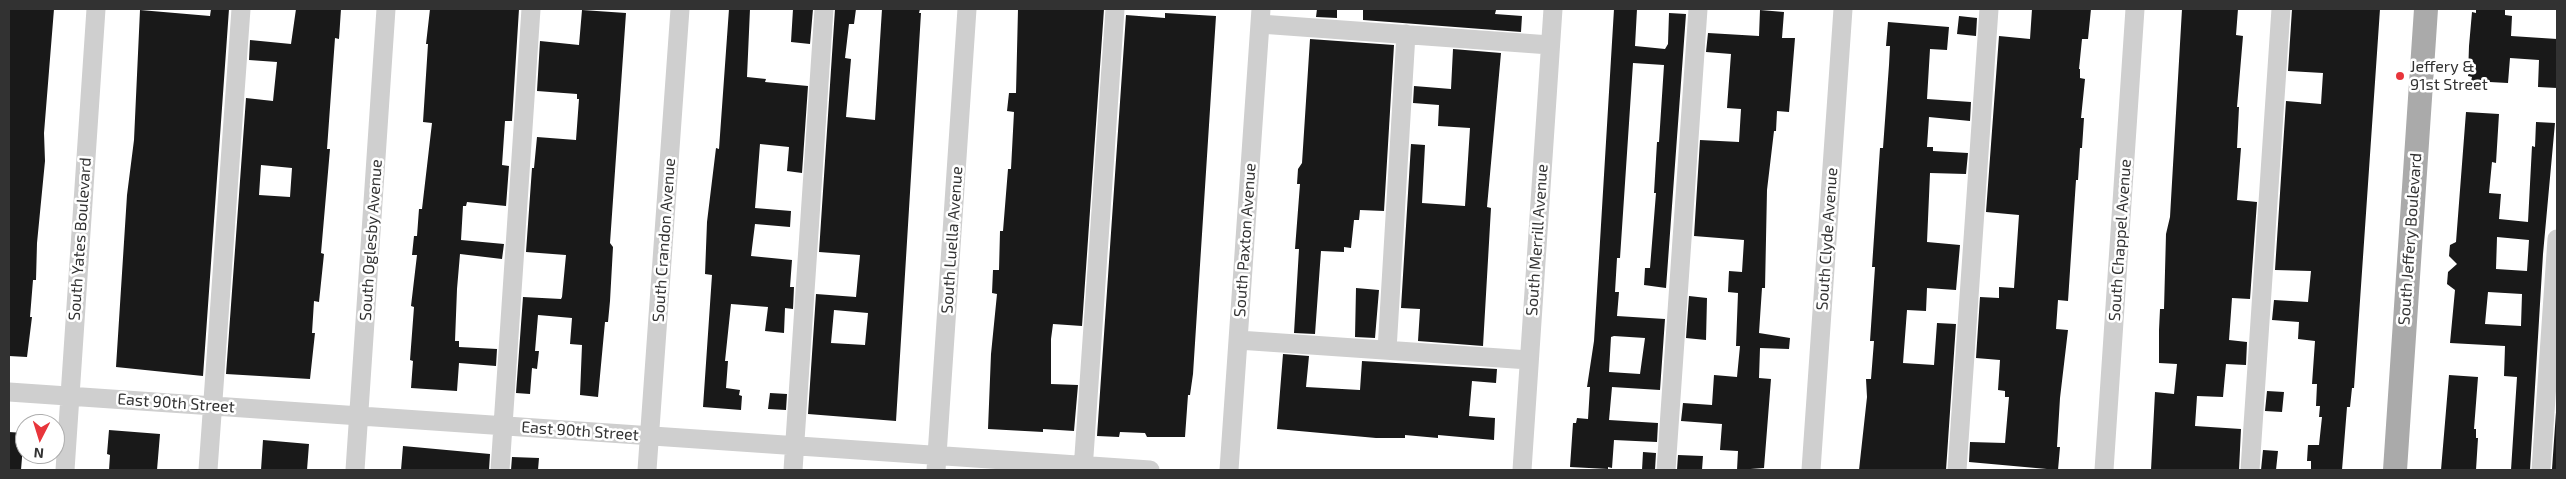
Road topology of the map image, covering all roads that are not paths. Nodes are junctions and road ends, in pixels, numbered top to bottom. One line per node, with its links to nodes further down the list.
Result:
1 (96, 9): 24 (street, South Yates Boulevard)
2 (241, 9): 25 (street)
3 (386, 9): 26 (street, South Oglesby Avenue)
4 (532, 9): 27 (street)
5 (680, 9): 28 (street, South Crandon Avenue)
6 (824, 9): 29 (street)
7 (968, 9): 30 (street, South Luella Avenue)
8 (1115, 9): 31 (street)
9 (1553, 9): 18 (street, South Merrill Avenue)
10 (1698, 9): 41 (street)
11 (1843, 9): 42 (street, South Clyde Avenue)
12 (1989, 9): 43 (street)
13 (2136, 9): 44 (street, South Chappel Avenue)
14 (2281, 9): 45 (street)
15 (2426, 9): 46 (main road, South Jeffery Boulevard)
16 (1260, 16): 17 (street); 20 (street, South Paxton Avenue)
17 (1406, 34): 18 (street); 21 (street)
18 (1550, 45): 22 (street, South Merrill Avenue)
19 (2557, 239): 47 (street)
20 (1238, 340): 21 (street); 39 (street, South Paxton Avenue)
21 (1387, 350): 22 (street)
22 (1529, 360): 40 (street, South Merrill Avenue)
23 (9, 392): 24 (street, East 90th Street)
24 (70, 396): 25 (street, East 90th Street); 32 (street, South Yates Boulevard)
25 (212, 406): 26 (street, East 90th Street); 33 (street)
26 (359, 416): 27 (street, East 90th Street); 34 (street, South Oglesby Avenue)
27 (503, 426): 28 (street, East 90th Street); 35 (street)
28 (650, 436): 29 (street, East 90th Street); 36 (street, South Crandon Avenue)
29 (795, 446): 30 (street, East 90th Street); 37 (street)
30 (937, 463): 31 (street, East 90th Street)
31 (1083, 468): 38 (street, East 90th Street)
32 (65, 470)
33 (208, 470)
34 (355, 470)
35 (500, 470)
36 (647, 470)
37 (793, 470)
38 (1150, 470)
39 (1229, 470)
40 (1522, 470)
41 (1666, 470)
42 (1811, 470)
43 (1957, 470)
44 (2104, 470)
45 (2250, 470)
46 (2395, 470)
47 (2541, 470)

